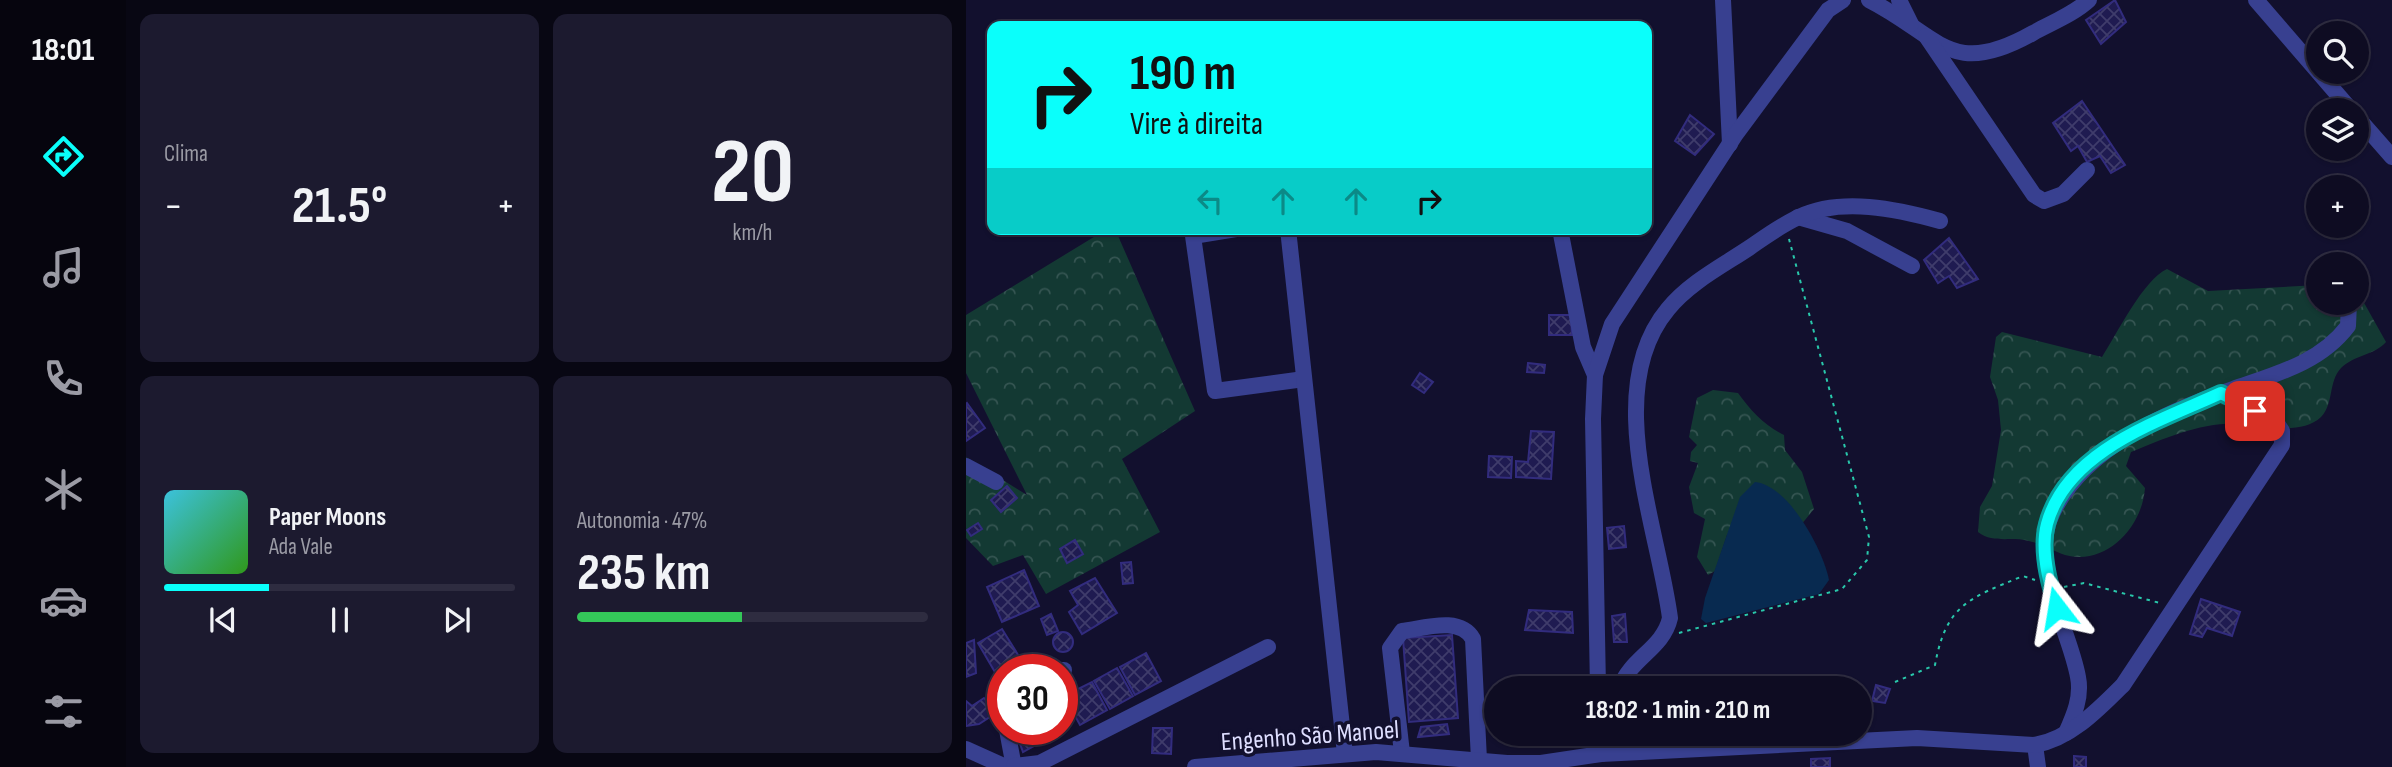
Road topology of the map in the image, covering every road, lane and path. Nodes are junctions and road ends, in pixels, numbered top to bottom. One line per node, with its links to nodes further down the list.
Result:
1 (1723, 0): 10 (street)
2 (1843, 0): 10 (street)
3 (1869, 0): 7 (street)
4 (1899, 0): 7 (street)
5 (2089, 0): 7 (street)
6 (2256, 0): 8 (street)
7 (1919, 31): 12 (street)
8 (2341, 98)
9 (2369, 131): 11 (street)
10 (1730, 144): 20 (street)
11 (2392, 157)
12 (2087, 170)
13 (1792, 221): 14 (street); 18 (street); 27 (street); 27 (path)
14 (1940, 221)
15 (1199, 235): 21 (street)
16 (1289, 235): 21 (street)
17 (1561, 235): 20 (street)
18 (1912, 266)
19 (2348, 315): 22 (street)
20 (1595, 375): 29 (street)
21 (1304, 379): 40 (street)
22 (2221, 393): 25 (street); 26 (street)
23 (966, 466): 24 (street)
24 (996, 482)
25 (2050, 585): 26 (path); 31 (path); 32 (street)
26 (2176, 607): 32 (street)
27 (1664, 637): 30 (street)
28 (1268, 647): 43 (street)
29 (1598, 676)
30 (1627, 676)
31 (1895, 682)
32 (2066, 733): 34 (street)
33 (1010, 745): 43 (street)
34 (2035, 745): 38 (street, Engenho São Manoel); 46 (street)
35 (1589, 746): 41 (street, Engenho São Manoel)
36 (1676, 746): 38 (street, Engenho São Manoel)
37 (966, 749): 42 (street)
38 (1734, 750): 45 (street)
39 (1402, 752): 40 (street, Engenho São Manoel); 41 (street, Engenho São Manoel); 41 (street)
40 (1345, 754): 44 (street, Engenho São Manoel)
41 (1479, 760)
42 (1006, 767)
43 (1014, 767)
44 (1195, 767)
45 (1734, 767)
46 (2038, 767)

